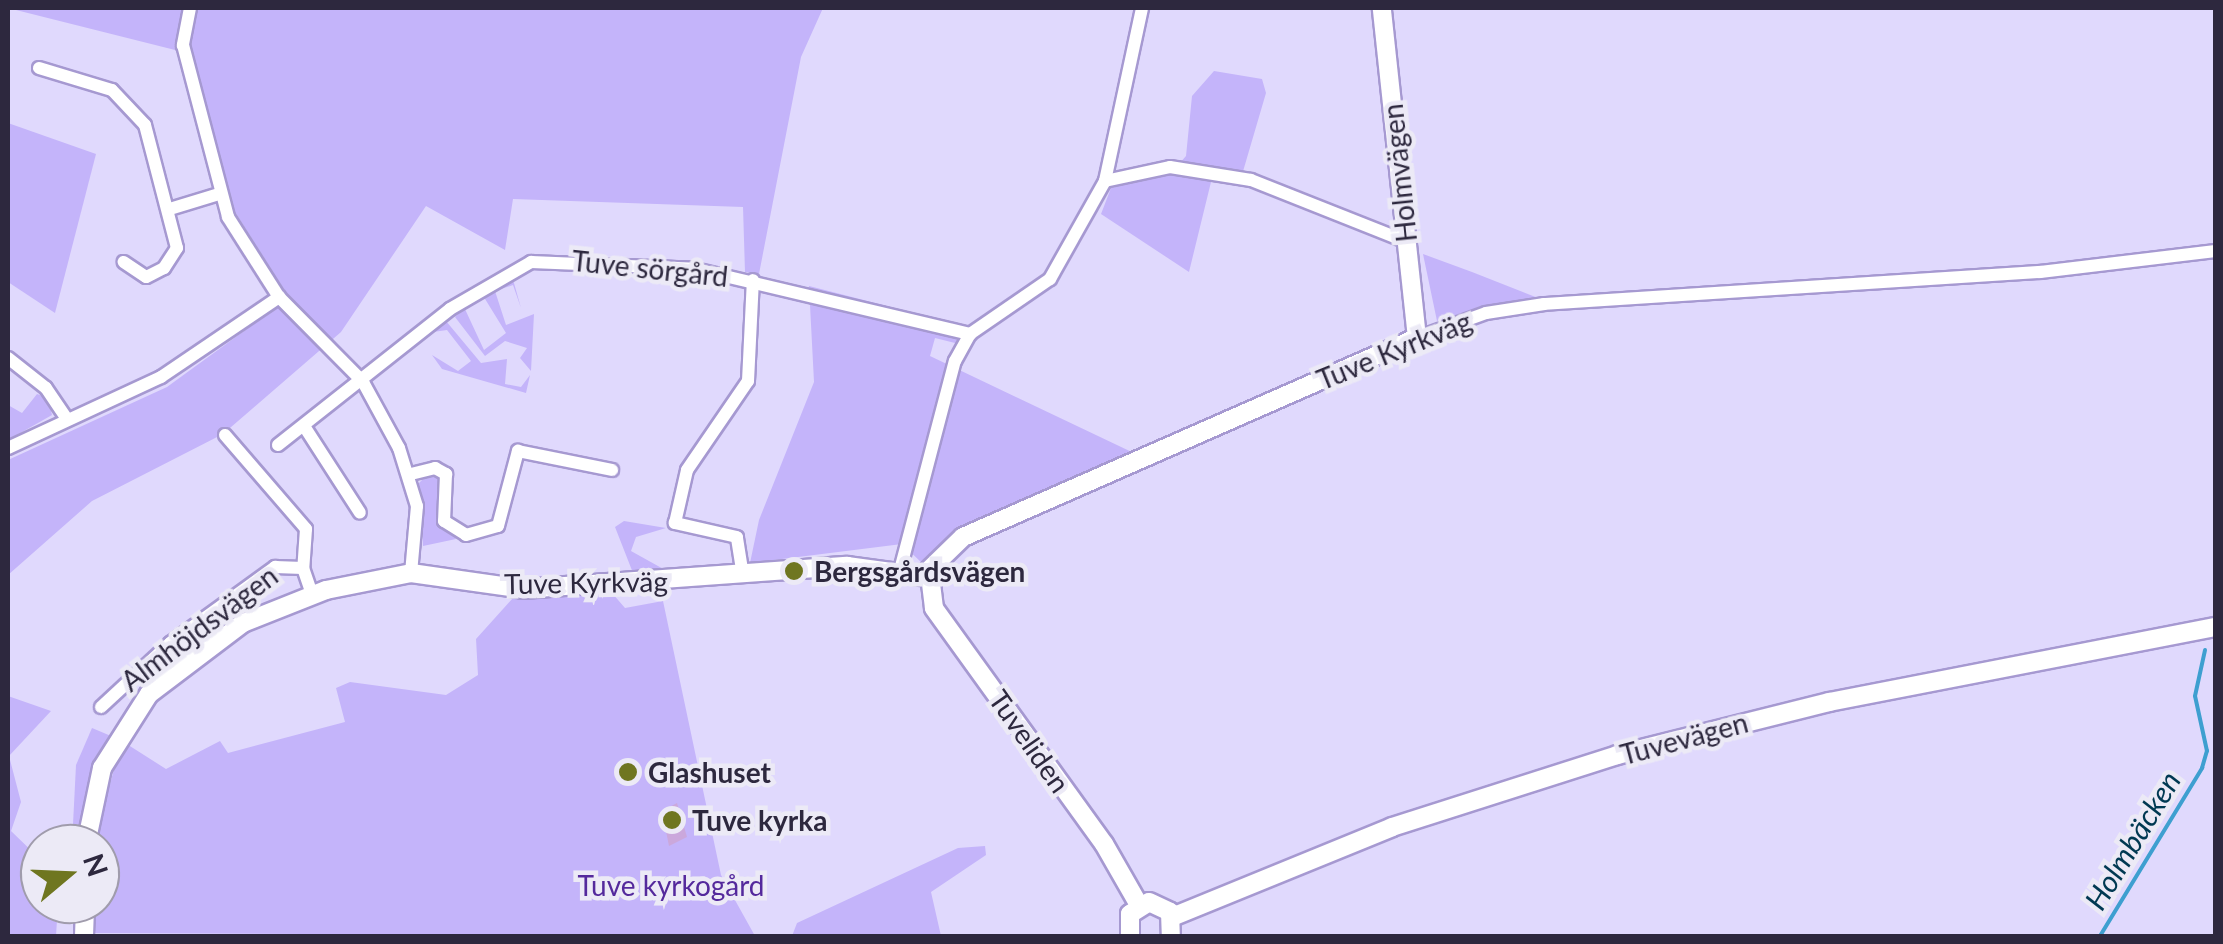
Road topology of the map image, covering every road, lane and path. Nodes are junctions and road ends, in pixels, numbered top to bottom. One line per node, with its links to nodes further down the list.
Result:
1 (190, 8): 6 (street)
2 (1142, 8): 5 (street)
3 (1382, 8): 8 (street, Holmvägen)
4 (40, 68): 7 (street)
5 (1105, 181): 8 (street); 13 (street)
6 (219, 194): 7 (street); 12 (street)
7 (173, 208): 10 (street)
8 (1406, 241): 14 (street, Holmvägen)
9 (2216, 251): 14 (street, Tuve Kyrkväg)
10 (124, 262)
11 (753, 280): 13 (street, Tuve sörgård); 16 (street, Tuve sörgård); 28 (street, Tuve Kyrkväg)
12 (279, 297): 16 (street); 17 (street)
13 (970, 334): 26 (street)
14 (1418, 338): 29 (street, Tuve Kyrkväg)
15 (8, 358): 17 (street)
16 (363, 382): 18 (street, Tuve sörgård); 23 (street)
17 (67, 418): 21 (street)
18 (304, 426): 20 (street, Tuve sörgård); 24 (street)
19 (225, 434): 25 (street, Almhöjdsvägen)
20 (278, 445)
21 (8, 448)
22 (612, 470): 23 (street)
23 (411, 474): 27 (street)
24 (360, 513)
25 (303, 568): 30 (street, Almhöjdsvägen); 32 (street, Almhöjdsvägen)
26 (900, 570): 28 (street, Tuve Kyrkväg); 29 (street, Tuve Kyrkväg)
27 (412, 573): 28 (street, Tuve Kyrkväg); 30 (street, Tuve Kyrkväg)
28 (743, 576)
29 (928, 576): 34 (street, Tuveliden)
30 (312, 594): 33 (street, Tuve Kyrkväg)
31 (2216, 627): 35 (street, Tuvevägen)
32 (102, 708)
33 (90, 824)
34 (1139, 905): 35 (street); 36 (street)
35 (1172, 917): 37 (street)
36 (1129, 936)
37 (1172, 936)

